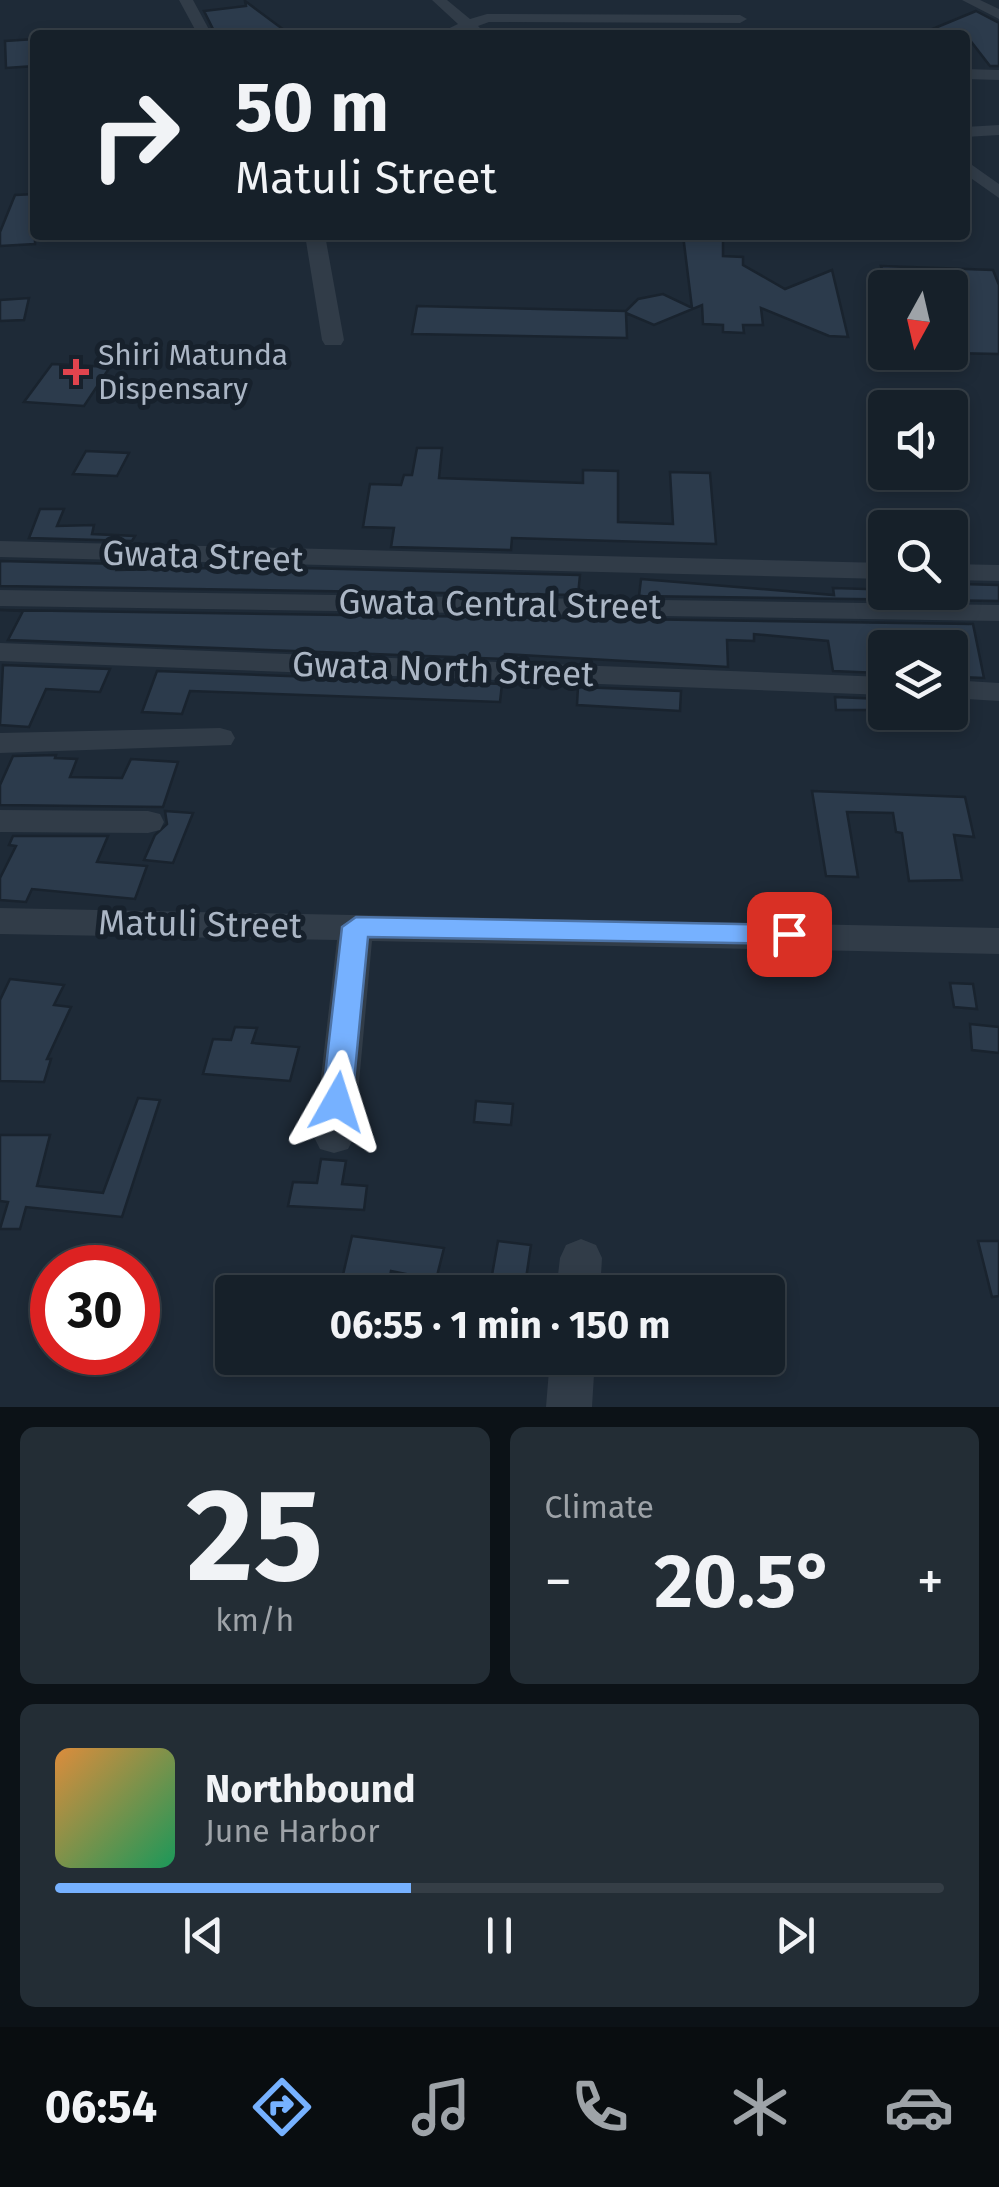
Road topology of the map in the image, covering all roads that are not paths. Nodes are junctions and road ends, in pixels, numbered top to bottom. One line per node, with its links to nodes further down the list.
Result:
1 (186, 0): 6 (street)
2 (439, 0): 7 (street)
3 (710, 0): 7 (street)
4 (969, 0): 5 (street)
5 (999, 14)
6 (203, 30)
7 (474, 30)
8 (970, 74): 9 (street)
9 (999, 75)
10 (999, 130): 11 (street)
11 (970, 132)
12 (970, 170): 13 (street)
13 (999, 195): 14 (street)
14 (970, 198)
15 (315, 240): 16 (street)
16 (333, 340)
17 (0, 548): 18 (street, Gwata Street)
18 (868, 571)
19 (968, 572): 20 (street)
20 (999, 573)
21 (0, 598): 22 (street, Gwata Central Street)
22 (999, 613)
23 (0, 652): 24 (street, Gwata North Street)
24 (868, 685)
25 (968, 690): 26 (street)
26 (999, 692)
27 (220, 738): 28 (street)
28 (0, 743)
29 (0, 821): 30 (street)
30 (148, 822)
31 (0, 921): 32 (street, Matuli Street)
32 (356, 927): 33 (street, Matuli Street); 34 (street)
33 (999, 941)
34 (334, 1138)
35 (572, 1375): 36 (street)
36 (569, 1407)

